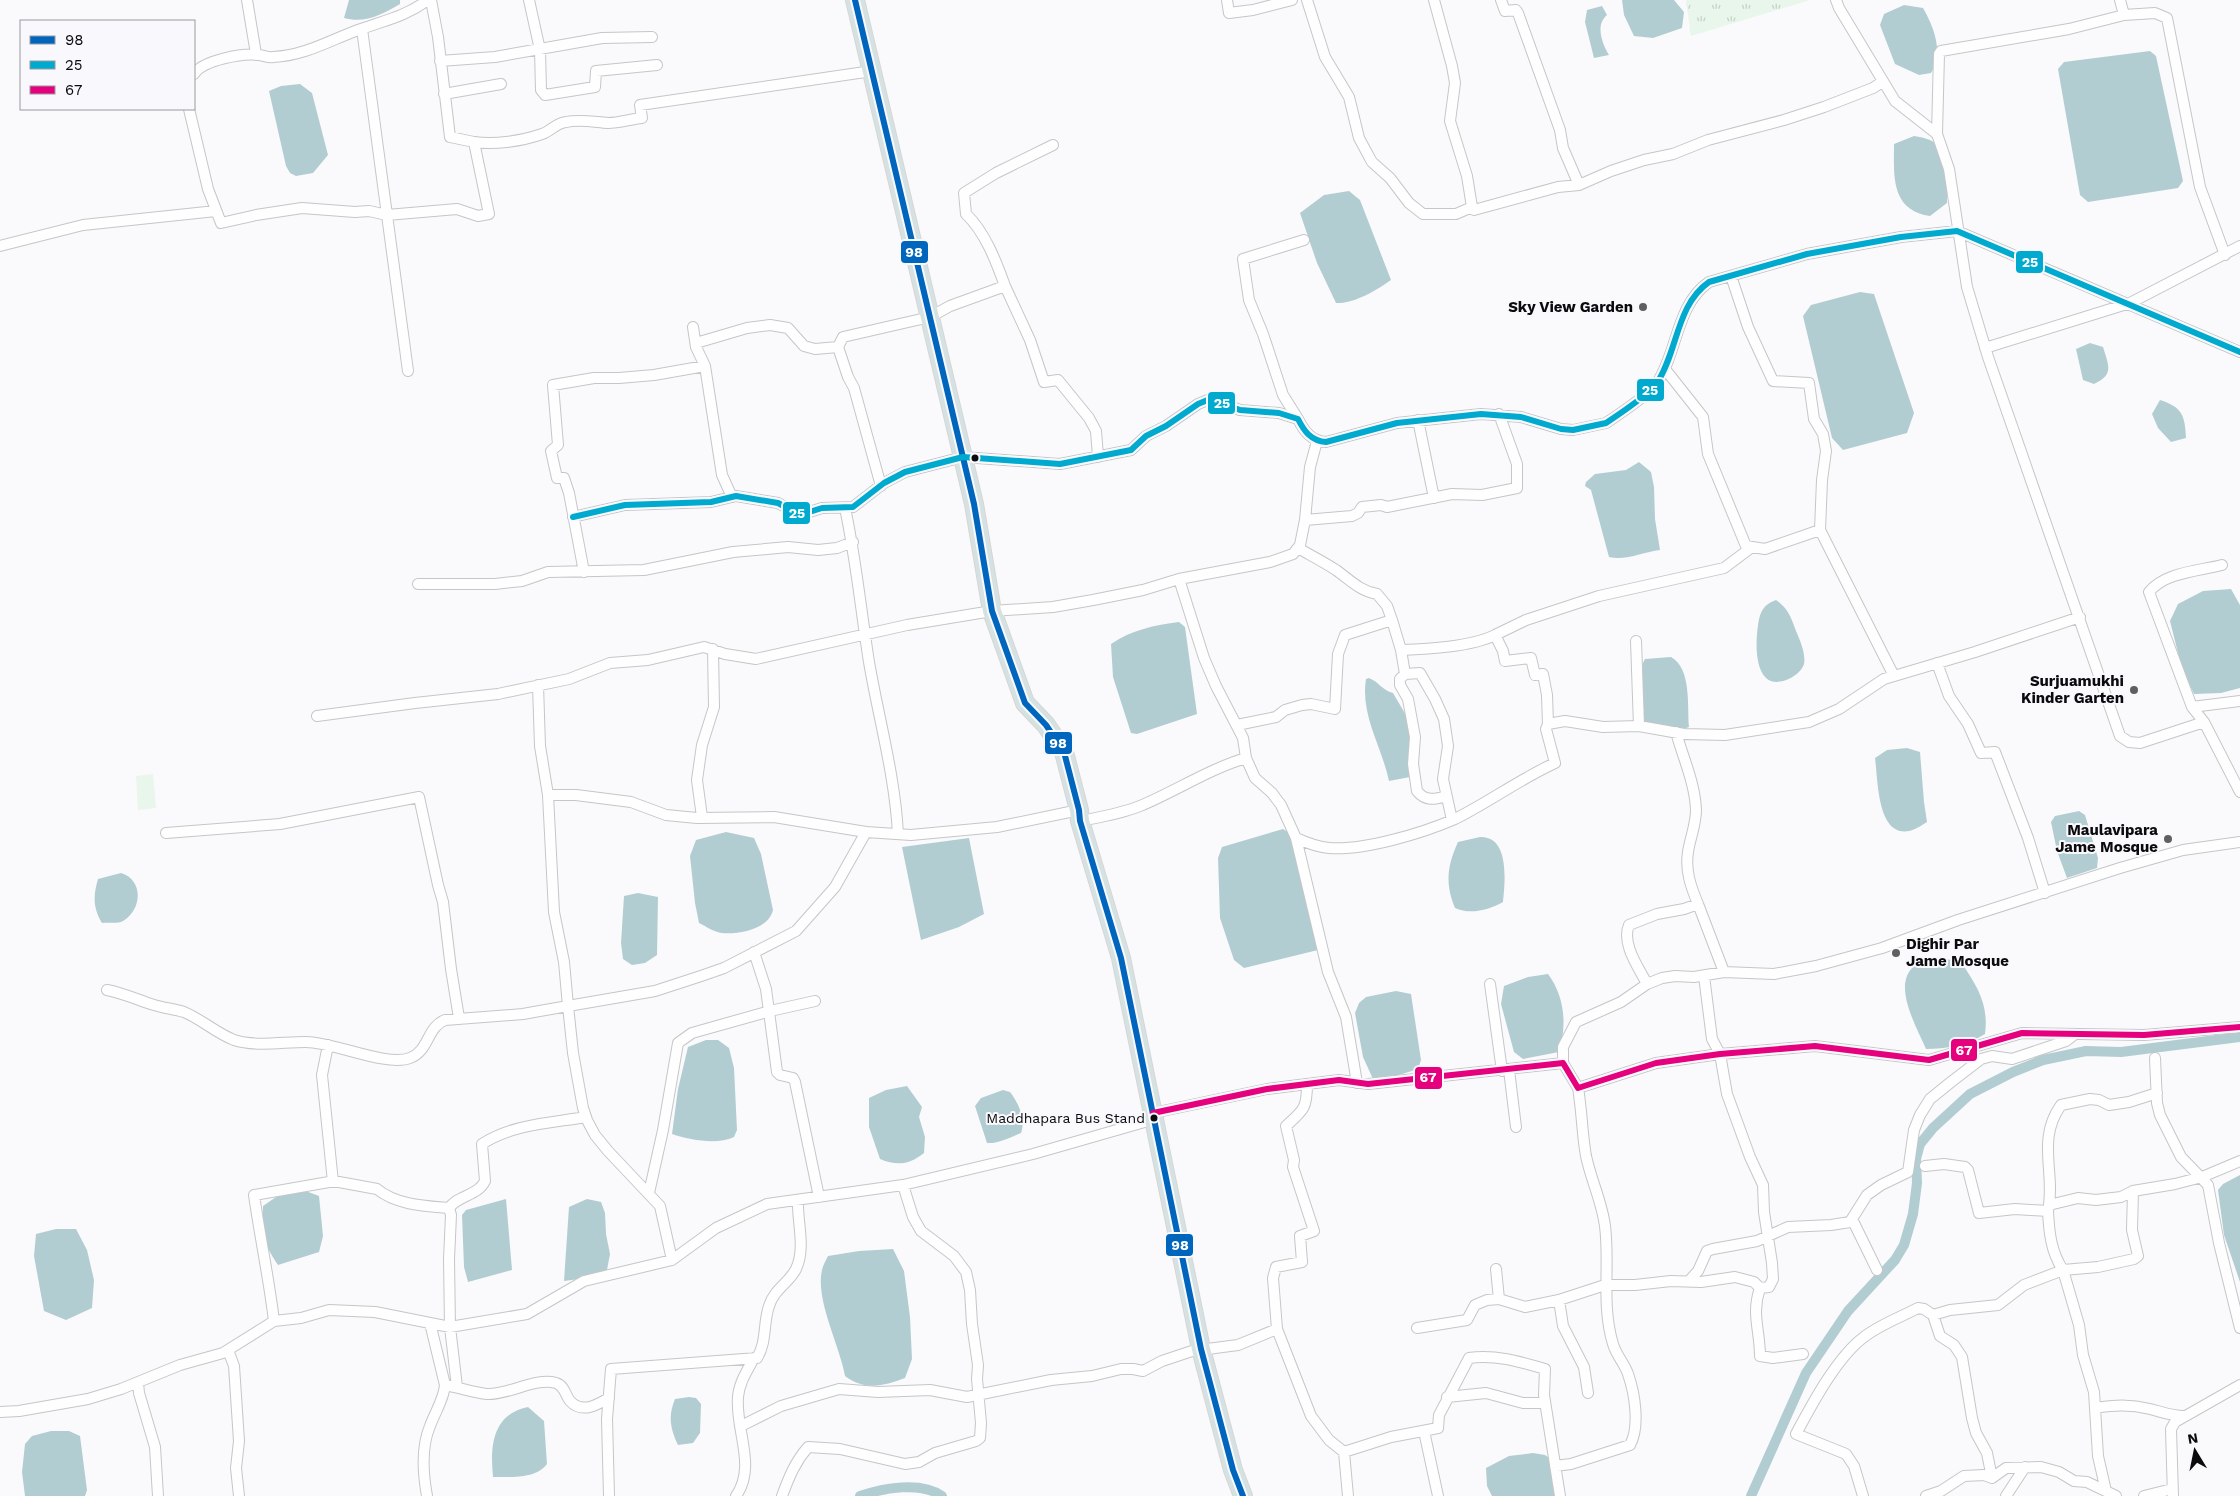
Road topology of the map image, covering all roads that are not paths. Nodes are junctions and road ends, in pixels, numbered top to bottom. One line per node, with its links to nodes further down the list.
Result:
1 (247, 0): 17 (street)
2 (429, 0): 12 (street); 18 (street)
3 (529, 0): 16 (street)
4 (855, 0): 20 (highway)
5 (1227, 0): 6 (street)
6 (1292, 0)
7 (1306, 0): 30 (street)
8 (1434, 0): 30 (street)
9 (1501, 0): 29 (street)
10 (1836, 0): 22 (street)
11 (2120, 0): 13 (street)
12 (416, 3): 14 (street)
13 (2124, 15): 26 (street); 37 (street)
14 (362, 29): 17 (street); 32 (street)
15 (652, 37): 16 (street)
16 (540, 50): 18 (street); 19 (street)
17 (256, 54): 21 (street)
18 (440, 62): 24 (street)
19 (657, 65)
20 (872, 71): 27 (street); 41 (highway)
21 (195, 72)
22 (1882, 82): 26 (street); 29 (street)
23 (500, 84): 24 (street)
24 (444, 94): 27 (street)
25 (189, 110): 31 (street)
26 (1937, 134): 33 (street)
27 (474, 142): 32 (street)
28 (1053, 145): 39 (street)
29 (1579, 185): 30 (street)
30 (1472, 207)
31 (216, 211): 32 (street); 35 (street)
32 (387, 215): 49 (street)
33 (1957, 231): 38 (street); 40 (street); 45 (street)
34 (1304, 240): 51 (street)
35 (0, 246)
36 (2240, 246): 37 (street)
37 (2225, 255): 40 (street)
38 (1731, 276): 48 (street); 62 (street)
39 (1005, 286): 41 (street); 55 (street)
40 (2130, 303): 45 (street); 46 (street)
41 (930, 316): 44 (street); 54 (highway)
42 (693, 326): 43 (street)
43 (696, 343): 44 (street); 47 (street)
44 (838, 347): 56 (street)
45 (1986, 348): 71 (street)
46 (2240, 352)
47 (705, 366): 57 (street); 60 (street)
48 (1665, 369): 50 (street); 64 (street)
49 (408, 371)
50 (1499, 414): 52 (street); 58 (street)
51 (1298, 419): 53 (street); 55 (street)
52 (1418, 420): 53 (street); 58 (street)
53 (1317, 441): 61 (street)
54 (963, 457): 55 (street); 56 (street); 70 (highway)
55 (1098, 457)
56 (881, 486): 59 (street)
57 (732, 497): 59 (street); 60 (street)
58 (1434, 498): 61 (street)
59 (845, 508): 63 (street)
60 (573, 517): 67 (street)
61 (1305, 520): 65 (street)
62 (1820, 530): 64 (street); 80 (street)
63 (853, 542): 67 (street); 73 (street)
64 (1752, 547): 74 (street)
65 (1298, 548): 68 (street); 72 (street)
66 (2222, 565): 83 (street)
67 (584, 572): 69 (street)
68 (1179, 579): 70 (street); 87 (street)
69 (418, 584)
70 (992, 611): 73 (street); 94 (highway)
71 (2080, 617): 78 (street); 85 (street)
72 (1392, 620): 77 (street); 87 (street)
73 (866, 634): 76 (street); 99 (street)
74 (1495, 635): 77 (street); 86 (street)
75 (1636, 641): 88 (street)
76 (713, 649): 81 (street); 95 (street)
77 (1401, 650): 79 (street)
78 (1937, 663): 80 (street); 102 (street)
79 (1405, 674): 93 (street); 93 (street)
80 (1894, 676): 89 (street)
81 (538, 685): 84 (street); 92 (street)
82 (2240, 702): 83 (street)
83 (2192, 707): 85 (street)
84 (317, 716)
85 (2204, 722): 91 (street)
86 (1548, 724): 88 (street); 96 (street)
87 (1237, 725): 90 (street)
88 (1639, 726): 89 (street)
89 (1676, 732): 103 (street)
90 (1246, 758): 94 (street); 100 (street)
91 (2240, 792)
92 (548, 795): 95 (street); 111 (street)
93 (1446, 796): 96 (street)
94 (1079, 816): 99 (street); 125 (highway)
95 (702, 817): 97 (street)
96 (1452, 820): 100 (street)
97 (866, 832): 99 (street); 104 (street)
98 (166, 833): 113 (street)
99 (898, 834)
100 (1296, 838): 121 (street)
101 (2240, 842): 102 (street)
102 (2045, 893): 105 (street)
103 (1698, 904): 105 (street); 108 (street)
104 (754, 952): 111 (street); 112 (street)
105 (1724, 972): 106 (street)
106 (1704, 976): 108 (street); 117 (street)
107 (1490, 984): 120 (street)
108 (1647, 984): 119 (street)
109 (107, 990): 116 (street)
110 (815, 1001): 112 (street)
111 (568, 1006): 113 (street); 126 (street)
112 (770, 1011): 134 (street); 135 (street)
113 (459, 1018): 116 (street)
114 (2240, 1027): 115 (street)
115 (2075, 1034): 117 (street); 139 (street)
116 (328, 1045): 131 (street)
117 (1720, 1054): 123 (street); 140 (street)
118 (2156, 1058): 124 (street)
119 (1563, 1063): 120 (street); 123 (street)
120 (1505, 1070): 121 (street); 127 (street)
121 (1357, 1083): 122 (street)
122 (1307, 1084): 125 (street); 156 (street)
123 (1578, 1088): 146 (street)
124 (2157, 1093): 130 (street); 138 (street)
125 (1154, 1116): 132 (street); 157 (highway)
126 (586, 1118): 134 (street); 137 (street)
127 (1516, 1128)
128 (2240, 1161): 130 (street)
129 (1925, 1166): 138 (street)
130 (2202, 1177): 133 (street); 155 (street)
131 (333, 1182): 137 (street); 151 (street)
132 (903, 1185): 135 (street); 166 (street)
133 (2133, 1191): 138 (street); 144 (street)
134 (649, 1193): 141 (street)
135 (819, 1197): 136 (street)
136 (798, 1200): 141 (street); 160 (street)
137 (449, 1208): 153 (street)
138 (2049, 1208): 144 (street)
139 (1850, 1222): 140 (street); 143 (street)
140 (1768, 1235): 145 (street); 147 (street)
141 (672, 1260): 153 (street)
142 (1496, 1269): 148 (street)
143 (1877, 1270)
144 (2062, 1270): 150 (street); 170 (street)
145 (1689, 1281): 146 (street); 147 (street)
146 (1605, 1285): 149 (street); 176 (street)
147 (1760, 1288): 159 (street)
148 (1499, 1299): 149 (street); 154 (street)
149 (1558, 1300): 165 (street)
150 (1933, 1315): 178 (street); 191 (street)
151 (274, 1321): 152 (street); 158 (street)
152 (430, 1323): 153 (street); 162 (street)
153 (450, 1326): 164 (street)
154 (1417, 1328)
155 (2240, 1328)
156 (1276, 1329): 157 (street); 175 (street)
157 (1201, 1349): 166 (street); 187 (highway)
158 (228, 1350): 161 (street); 182 (street)
159 (1803, 1354)
160 (754, 1358): 168 (street); 173 (street)
161 (138, 1382): 171 (street); 181 (street)
162 (445, 1385): 164 (street); 183 (street)
163 (2240, 1385): 172 (street)
164 (458, 1387): 168 (street)
165 (1588, 1393)
166 (978, 1395): 173 (street); 186 (street)
167 (1447, 1397): 169 (street); 169 (street); 174 (street)
168 (609, 1398): 184 (street)
169 (1545, 1403): 176 (street)
170 (2094, 1408): 172 (street); 179 (street)
171 (0, 1412)
172 (2185, 1416): 180 (street)
173 (741, 1426): 185 (street)
174 (1424, 1430): 175 (street); 189 (street)
175 (1344, 1452): 188 (street)
176 (1555, 1466): 190 (street)
177 (2025, 1467): 178 (street); 179 (street); 193 (street)
178 (1992, 1478): 192 (street)
179 (2106, 1491): 194 (street)
180 (2172, 1492): 195 (street)
181 (158, 1496)
182 (239, 1496)
183 (427, 1496)
184 (609, 1496)
185 (736, 1496)
186 (782, 1496)
187 (1243, 1496)
188 (1348, 1496)
189 (1438, 1496)
190 (1560, 1496)
191 (1863, 1496)
192 (1926, 1496)
193 (2006, 1496)
194 (2116, 1496)
195 (2144, 1496)

